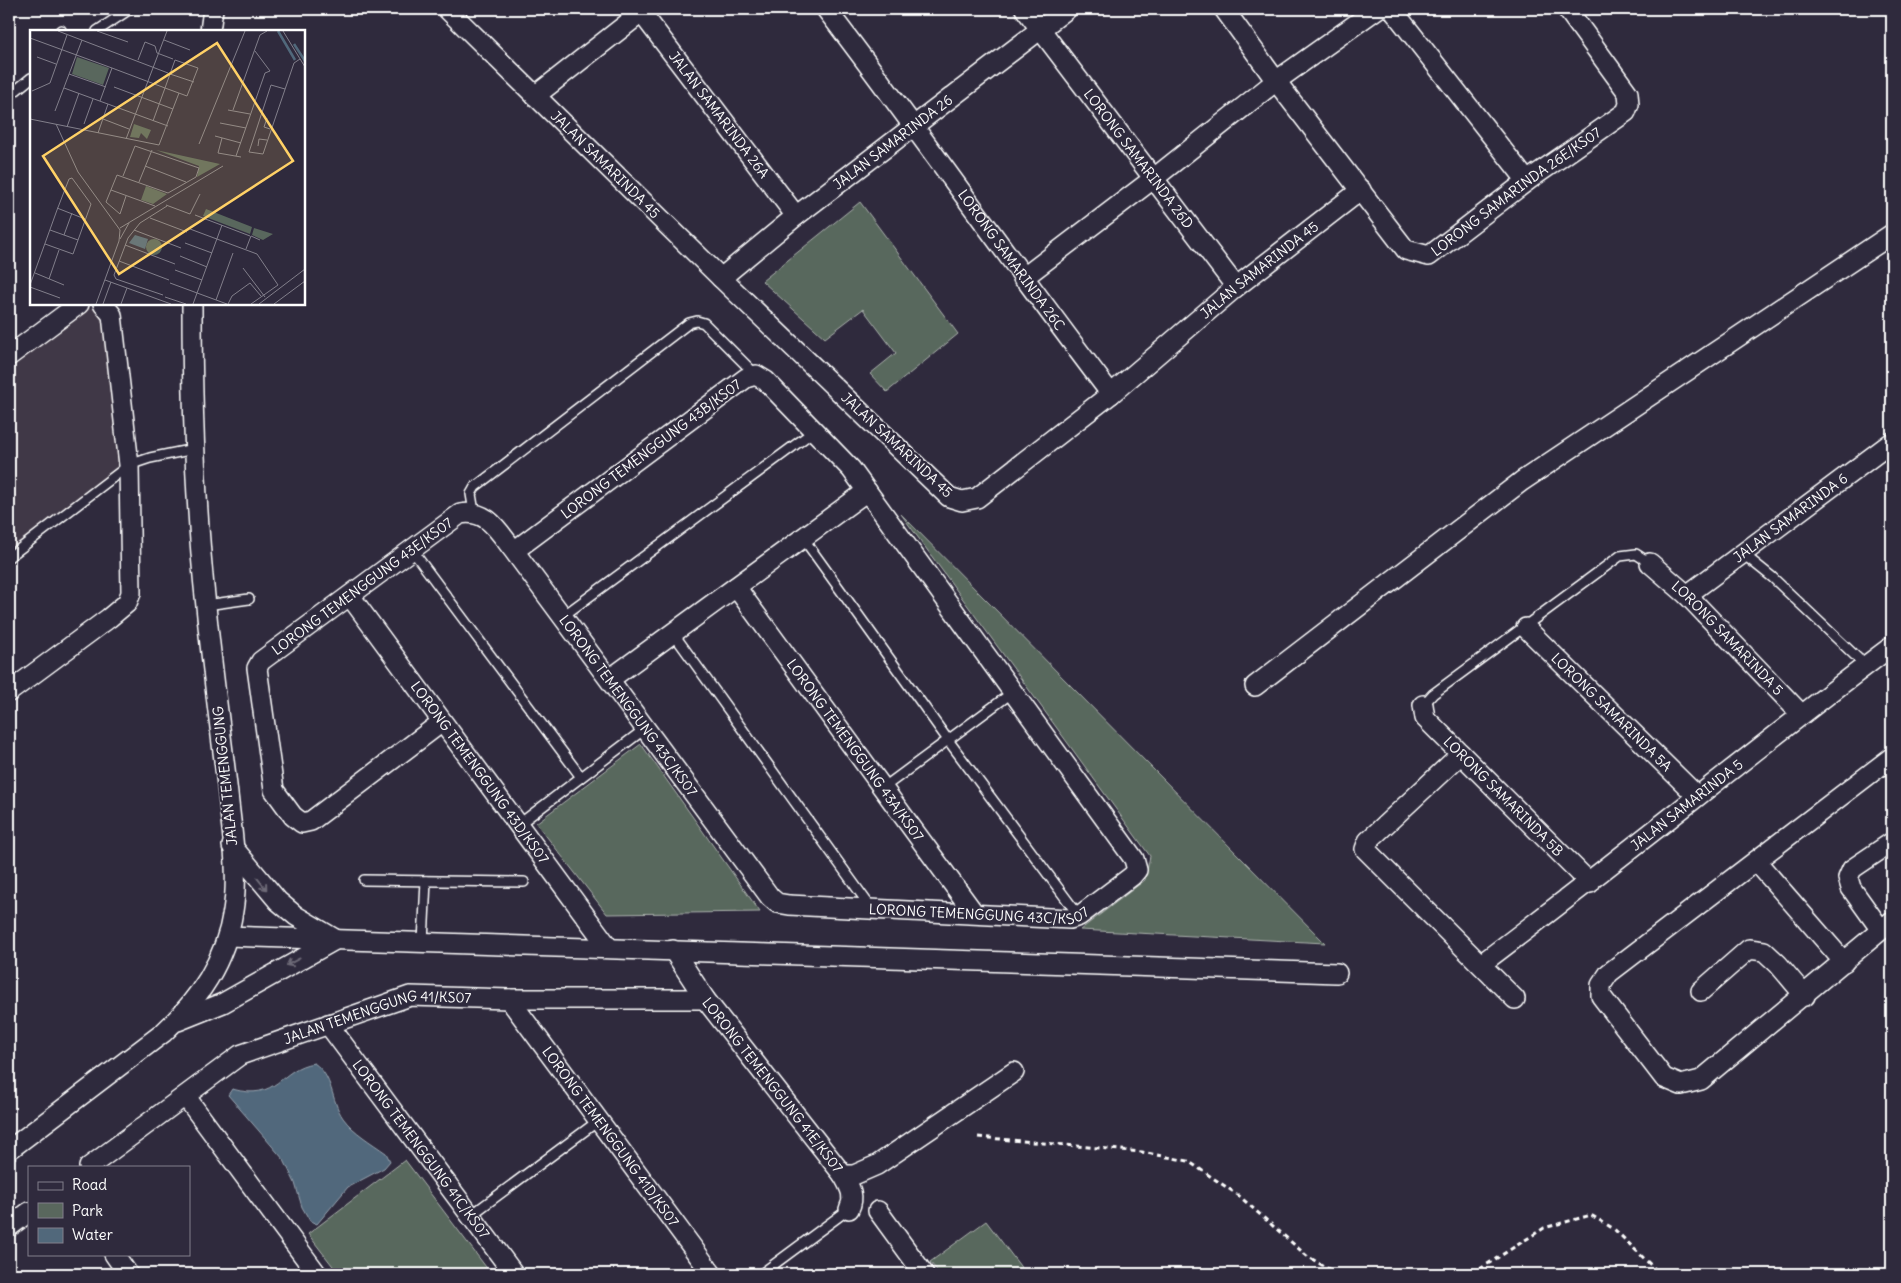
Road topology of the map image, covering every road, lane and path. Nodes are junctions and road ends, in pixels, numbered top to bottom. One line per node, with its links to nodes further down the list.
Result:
1 (130, 9): 12 (lane)
2 (213, 9): 13 (street)
3 (447, 9): 18 (street, JALAN SAMARINDA 45)
4 (826, 9): 19 (street, LORONG SAMARINDA 26C)
5 (1025, 9): 14 (street, LORONG SAMARINDA 26D)
6 (1067, 9): 14 (street, JALAN SAMARINDA 26)
7 (1224, 9): 16 (street, LORONG SAMARINDA 26E/KS07)
8 (1376, 9): 16 (street)
9 (1392, 9): 21 (street)
10 (1567, 9): 21 (street, LORONG SAMARINDA 26E/KS07)
11 (644, 10): 18 (street); 23 (street, JALAN SAMARINDA 26A)
12 (99, 30)
13 (210, 30)
14 (1040, 30): 19 (street, JALAN SAMARINDA 26); 20 (street, LORONG SAMARINDA 26D)
15 (30, 79): 17 (lane)
16 (1276, 81): 20 (street); 22 (street, LORONG SAMARINDA 26E/KS07)
17 (9, 96)
18 (535, 96): 25 (street, JALAN SAMARINDA 45)
19 (915, 125): 23 (street, JALAN SAMARINDA 26); 26 (street, LORONG SAMARINDA 26C)
20 (1153, 179): 26 (street); 27 (street, LORONG SAMARINDA 26D)
21 (1527, 181): 22 (street, LORONG SAMARINDA 26E/KS07)
22 (1361, 190): 27 (street, JALAN SAMARINDA 45)
23 (796, 216): 25 (street, JALAN SAMARINDA 26)
24 (1892, 234): 57 (street)
25 (721, 278): 33 (street, JALAN SAMARINDA 45)
26 (1023, 278): 33 (street, LORONG SAMARINDA 26C)
27 (1236, 287): 33 (street, JALAN SAMARINDA 45)
28 (78, 305): 31 (street)
29 (104, 305): 37 (street)
30 (192, 305): 36 (street, JALAN TEMENGGUNG)
31 (9, 356)
32 (756, 375): 34 (street, LORONG TEMENGGUNG 43B/KS07); 39 (lane); 42 (street, LORONG TEMENGGUNG 43B/KS07)
33 (1111, 394)
34 (814, 431): 38 (street, LORONG TEMENGGUNG 43B/KS07); 51 (lane)
35 (1892, 442): 43 (street, JALAN SAMARINDA 6)
36 (194, 449): 37 (lane); 50 (street, JALAN TEMENGGUNG)
37 (129, 465): 44 (lane); 58 (street)
38 (867, 491): 40 (street); 59 (street, LORONG TEMENGGUNG 43C/KS07)
39 (474, 512): 41 (street, LORONG TEMENGGUNG 43E/KS07); 42 (street)
40 (803, 538): 46 (street); 64 (lane)
41 (412, 550): 48 (street, LORONG TEMENGGUNG 43E/KS07); 67 (lane)
42 (514, 551): 51 (street, LORONG TEMENGGUNG 43C/KS07)
43 (1742, 553): 47 (street, JALAN SAMARINDA 6); 55 (lane)
44 (9, 557)
45 (1650, 563): 47 (street, LORONG SAMARINDA 5); 52 (lane)
46 (736, 587): 53 (street); 68 (street, LORONG TEMENGGUNG 43A/KS07)
47 (1687, 595): 61 (street, LORONG SAMARINDA 5)
48 (350, 596): 62 (street, LORONG TEMENGGUNG 43D/KS07); 62 (street, LORONG TEMENGGUNG 43E/KS07)
49 (249, 599): 50 (lane)
50 (206, 605): 72 (street, JALAN TEMENGGUNG)
51 (563, 616): 56 (street, LORONG TEMENGGUNG 43C/KS07)
52 (1526, 628): 60 (lane); 69 (street, LORONG SAMARINDA 5A)
53 (673, 633): 56 (street); 78 (lane)
54 (1892, 646): 55 (street, JALAN SAMARINDA 5)
55 (1866, 666): 61 (street, JALAN SAMARINDA 5)
56 (610, 679): 63 (street, LORONG TEMENGGUNG 43C/KS07)
57 (1255, 686)
58 (10, 689)
59 (1013, 692): 64 (lane); 80 (street, LORONG TEMENGGUNG 43C/KS07)
60 (1423, 706): 65 (street, LORONG SAMARINDA 5B)
61 (1801, 714): 69 (street, JALAN SAMARINDA 5)
62 (442, 722): 70 (street, LORONG TEMENGGUNG 43D/KS07)
63 (646, 728): 67 (lane); 78 (street, LORONG TEMENGGUNG 43C/KS07)
64 (948, 740): 68 (lane); 80 (lane)
65 (1461, 754): 77 (street, LORONG SAMARINDA 5B); 88 (street)
66 (1892, 757): 73 (street)
67 (581, 777): 70 (lane)
68 (883, 788): 79 (street, LORONG TEMENGGUNG 43A/KS07)
69 (1696, 796): 77 (street, JALAN SAMARINDA 5)
70 (518, 825): 85 (street, LORONG TEMENGGUNG 43D/KS07)
71 (1892, 842): 81 (street)
72 (232, 846): 82 (street, JALAN TEMENGGUNG); 83 (street, one-way to 83)
73 (1756, 861): 87 (street); 91 (street)
74 (364, 880): 75 (lane)
75 (426, 881): 76 (lane); 84 (lane)
76 (524, 882)
77 (1590, 883): 88 (street, JALAN SAMARINDA 5)
78 (872, 909): 79 (street, LORONG TEMENGGUNG 43C/KS07)
79 (974, 913): 80 (street, LORONG TEMENGGUNG 43C/KS07)
80 (1079, 916)
81 (1887, 926): 87 (street)
82 (228, 936): 83 (street); 95 (street, JALAN TEMENGGUNG)
83 (336, 939): 84 (street); 95 (street, one-way to 95)
84 (423, 942): 85 (street)
85 (609, 948): 86 (street)
86 (673, 950): 89 (street); 92 (street, LORONG TEMENGGUNG 41E/KS07)
87 (1844, 962): 91 (street)
88 (1481, 964): 93 (street)
89 (1337, 973)
90 (1700, 991): 91 (street)
91 (1804, 996)
92 (705, 999): 94 (street, JALAN TEMENGGUNG 41/KS07); 103 (street, LORONG TEMENGGUNG 41E/KS07)
93 (1515, 999)
94 (509, 1000): 96 (street, JALAN TEMENGGUNG 41/KS07); 99 (street, LORONG TEMENGGUNG 41D/KS07)
95 (175, 1022): 101 (street, JALAN TEMENGGUNG)
96 (328, 1024): 98 (street, JALAN TEMENGGUNG 41/KS07); 107 (street, LORONG TEMENGGUNG 41C/KS07)
97 (1014, 1072): 103 (street, LORONG TEMENGGUNG 41E/KS07)
98 (186, 1097): 102 (street, JALAN TEMENGGUNG 41/KS07); 112 (street)
99 (598, 1120): 107 (lane); 113 (street, LORONG TEMENGGUNG 41D/KS07)
100 (978, 1136): 116 (path)
101 (9, 1150)
102 (91, 1166)
103 (843, 1175): 104 (street)
104 (849, 1209): 114 (lane)
105 (878, 1211): 115 (street)
106 (28, 1213): 108 (street)
107 (470, 1216): 110 (street, LORONG TEMENGGUNG 41C/KS07)
108 (9, 1227)
109 (115, 1256): 111 (street)
110 (511, 1273)
111 (128, 1274)
112 (317, 1274)
113 (712, 1274)
114 (761, 1274)
115 (924, 1274)
116 (1337, 1274)
117 (1472, 1274): 118 (path)
118 (1660, 1274)

